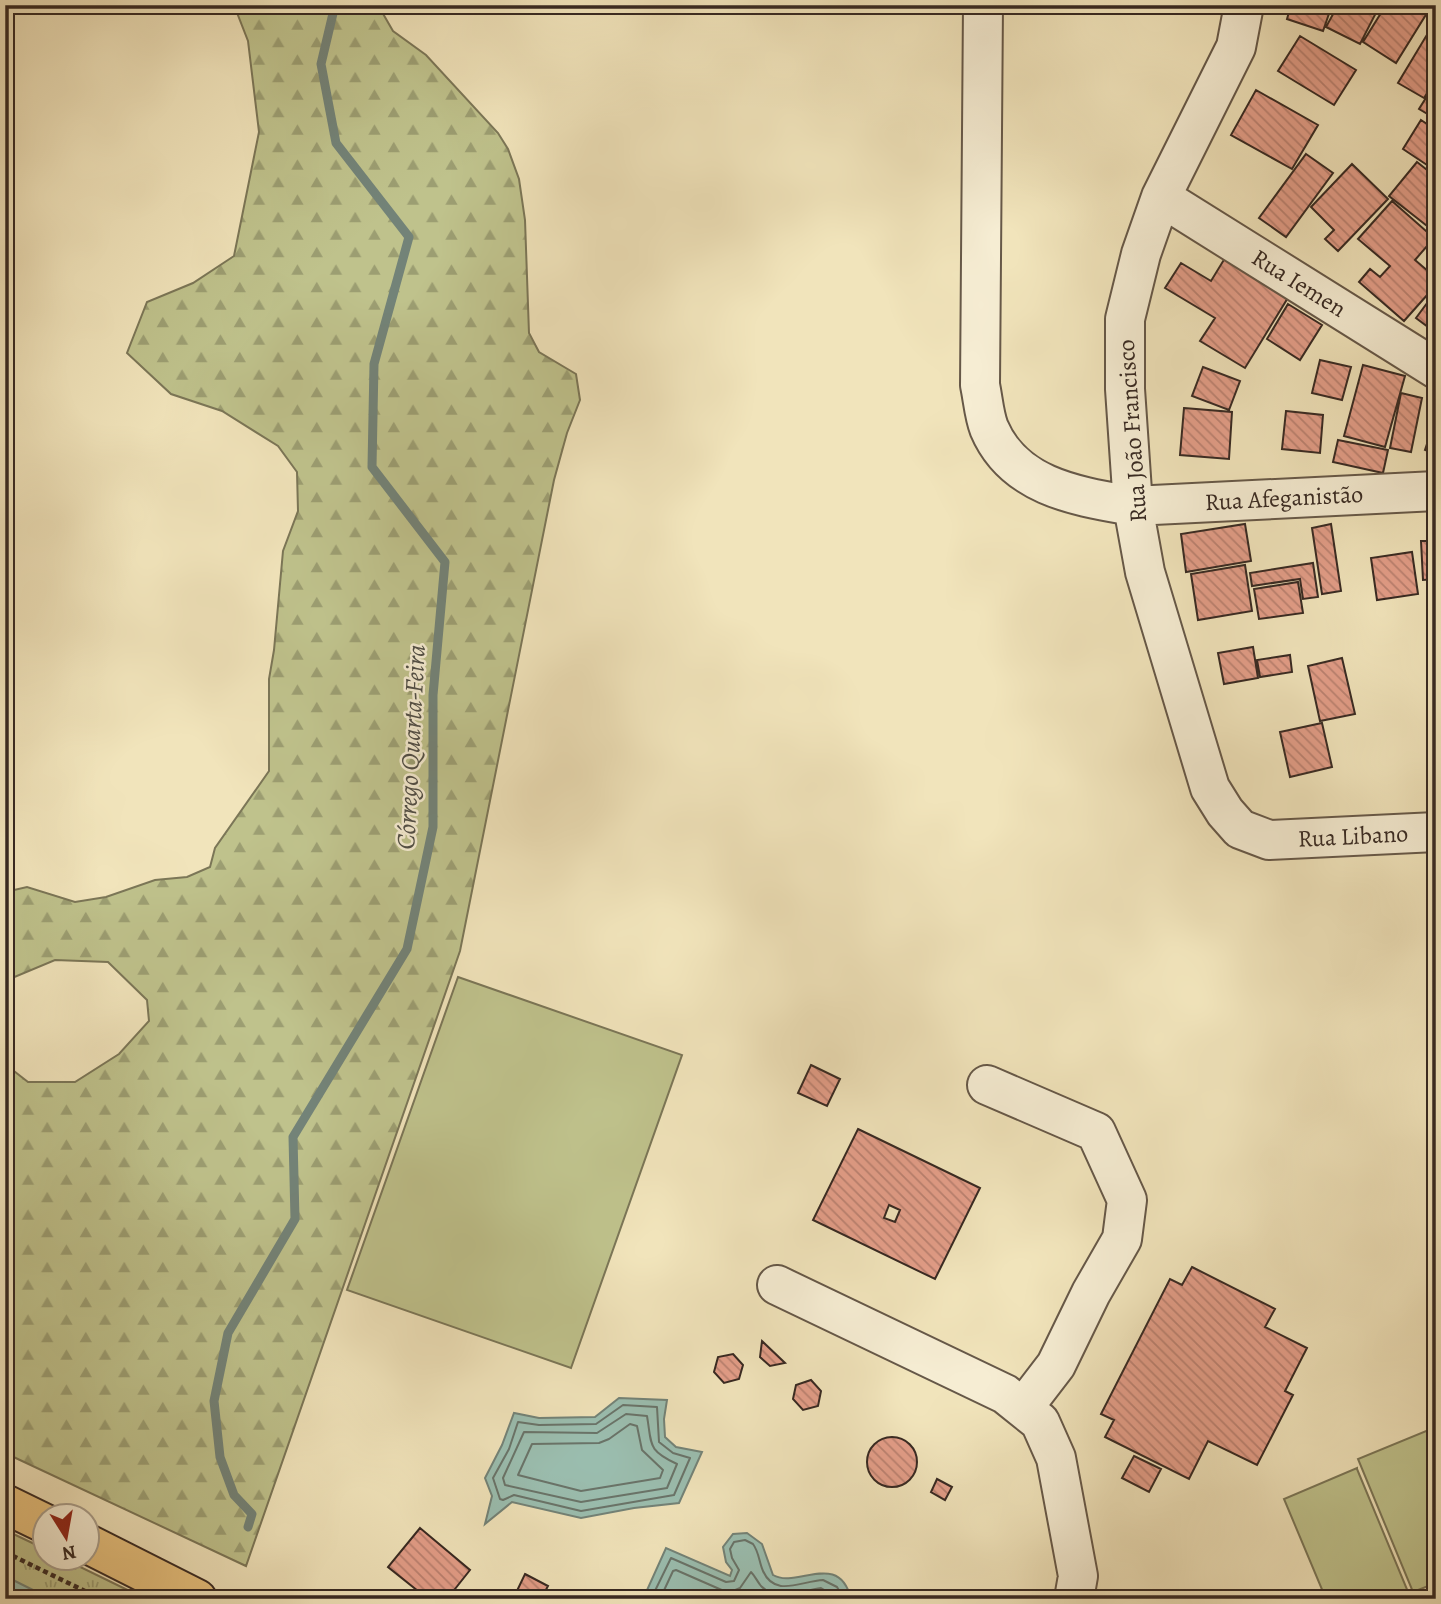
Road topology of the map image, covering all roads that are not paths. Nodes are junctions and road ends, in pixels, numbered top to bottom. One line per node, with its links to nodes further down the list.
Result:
1 (983, 5): 6 (street, Rua Afeganistão)
2 (1244, 5): 3 (street, Rua João Francisco)
3 (1161, 197): 4 (street, Rua Iemen); 6 (street, Rua João Francisco)
4 (1436, 369)
5 (1436, 491): 6 (street, Rua Afeganistão)
6 (1133, 506): 8 (street, Rua João Francisco)
7 (1436, 832): 8 (street, Rua Libano)
8 (1269, 840)
9 (988, 1084): 11 (street)
10 (777, 1285): 11 (street)
11 (1023, 1408): 16 (street)
12 (5, 1504): 13 (main road)
13 (32, 1517)
14 (102, 1551): 15 (main road)
15 (197, 1599)
16 (1074, 1599)

